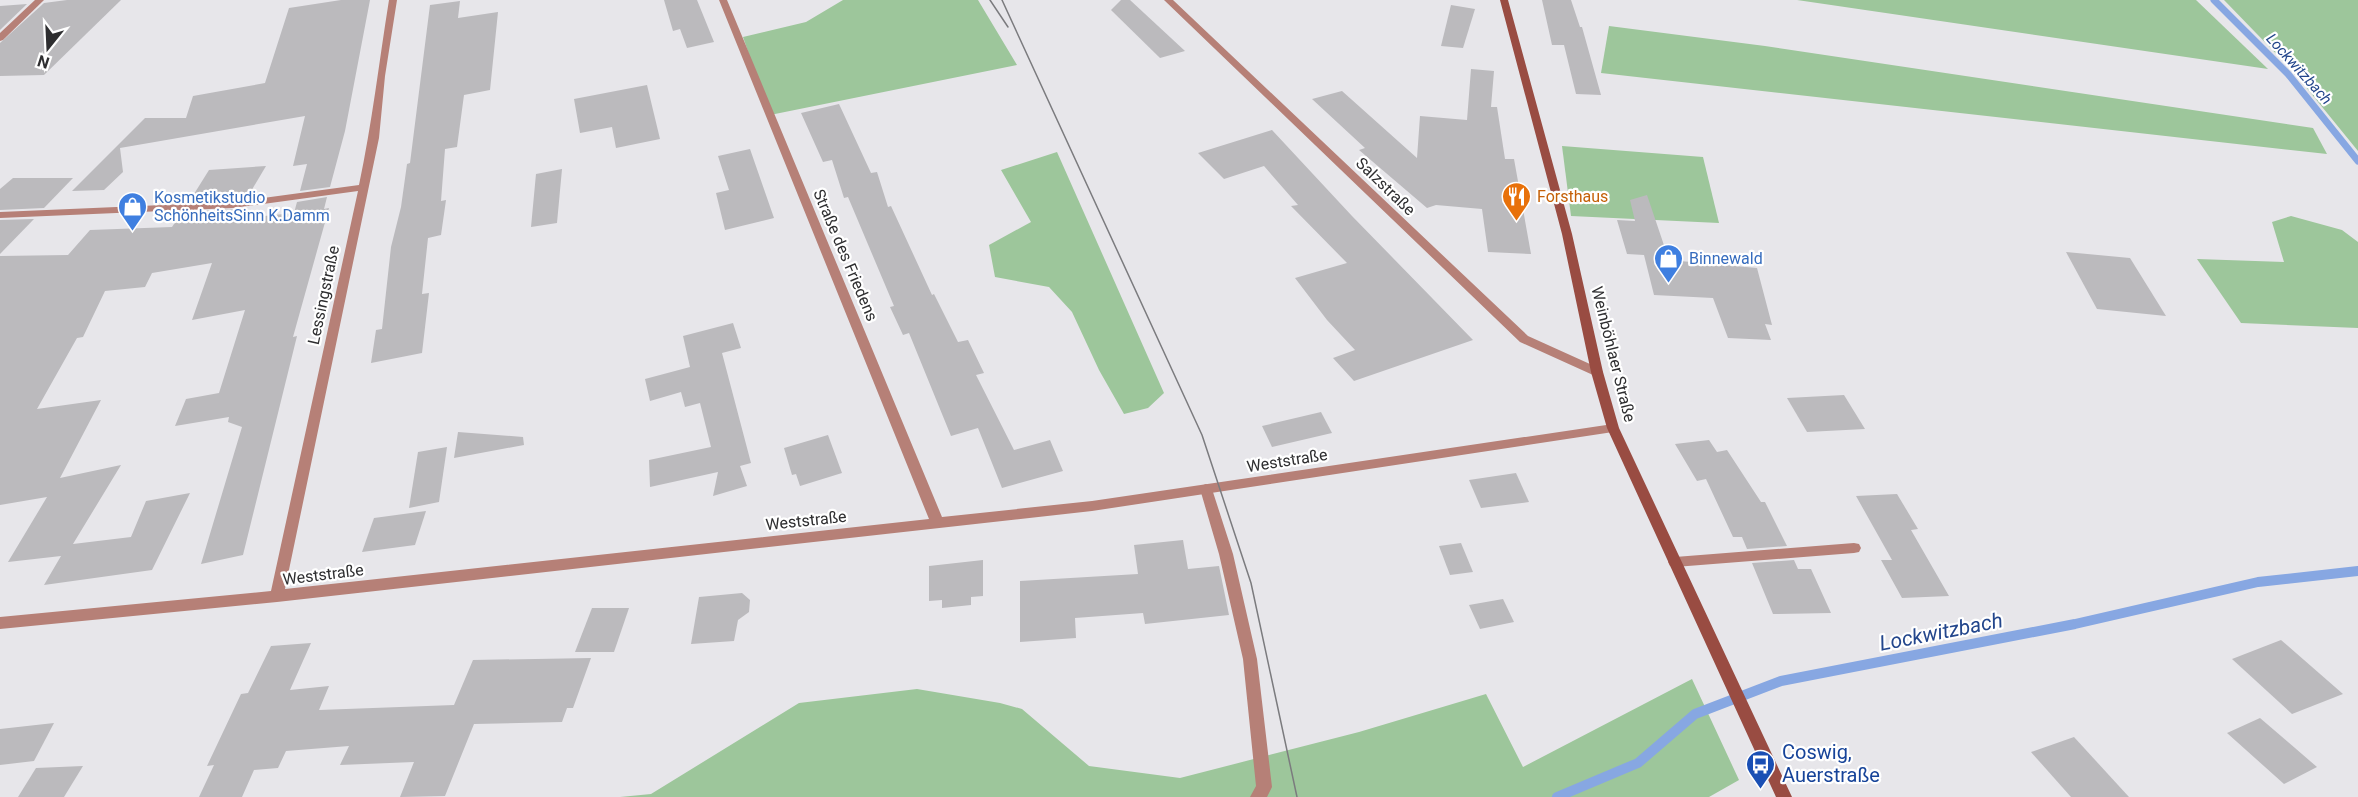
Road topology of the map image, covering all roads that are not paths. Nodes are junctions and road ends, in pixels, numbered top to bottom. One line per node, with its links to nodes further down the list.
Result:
1 (40, 0): 6 (street)
2 (393, 0): 7 (street, Lessingstraße)
3 (723, 0): 12 (street, Straße des Friedens)
4 (1168, 0): 9 (street, Salzstraße)
5 (1504, 0): 9 (main road, Weinböhlaer Straße)
6 (0, 38)
7 (363, 188): 8 (street); 15 (street, Lessingstraße)
8 (0, 215)
9 (1597, 372): 10 (main road, Weinböhlaer Straße)
10 (1613, 428): 11 (street, Weststraße); 14 (main road, Weinböhlaer Straße)
11 (1206, 489): 12 (street, Weststraße); 17 (street)
12 (937, 522): 15 (street, Weststraße)
13 (1854, 548): 14 (street)
14 (1675, 562): 18 (main road, Weinböhlaer Straße)
15 (278, 596): 16 (street, Weststraße)
16 (0, 623)
17 (1258, 797)
18 (1784, 797)

